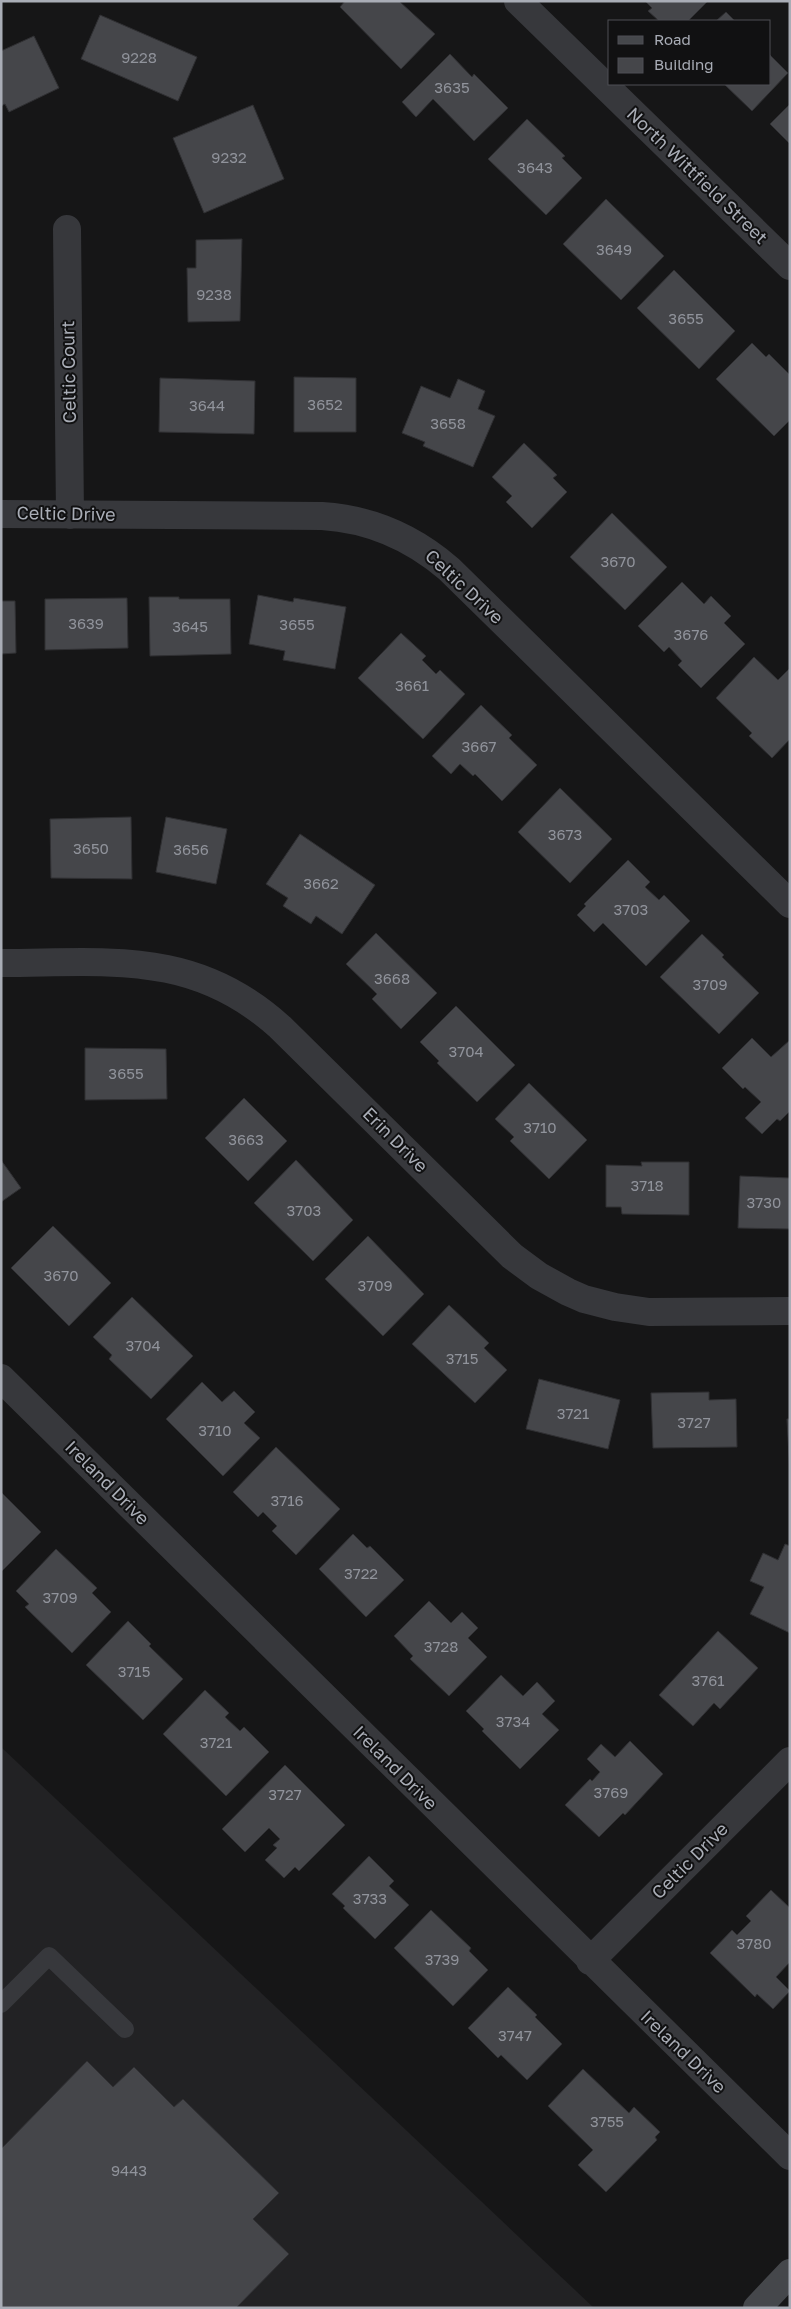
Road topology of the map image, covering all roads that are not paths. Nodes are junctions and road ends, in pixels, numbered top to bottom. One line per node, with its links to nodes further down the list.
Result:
1 (518, 1): 3 (street, North Wittfield Street)
2 (67, 228): 5 (street, Celtic Court)
3 (790, 266)
4 (1, 514): 5 (street, Celtic Drive)
5 (70, 515): 6 (street, Celtic Drive)
6 (790, 904)
7 (1, 963): 8 (street, Erin Drive)
8 (790, 1311)
9 (1, 1378): 11 (street, Ireland Drive)
10 (790, 1761): 11 (street, Celtic Drive)
11 (590, 1961): 14 (street, Ireland Drive)
12 (1, 2004): 13 (lane)
13 (125, 2028)
14 (790, 2156)
15 (790, 2273): 16 (main road)
16 (757, 2308)

